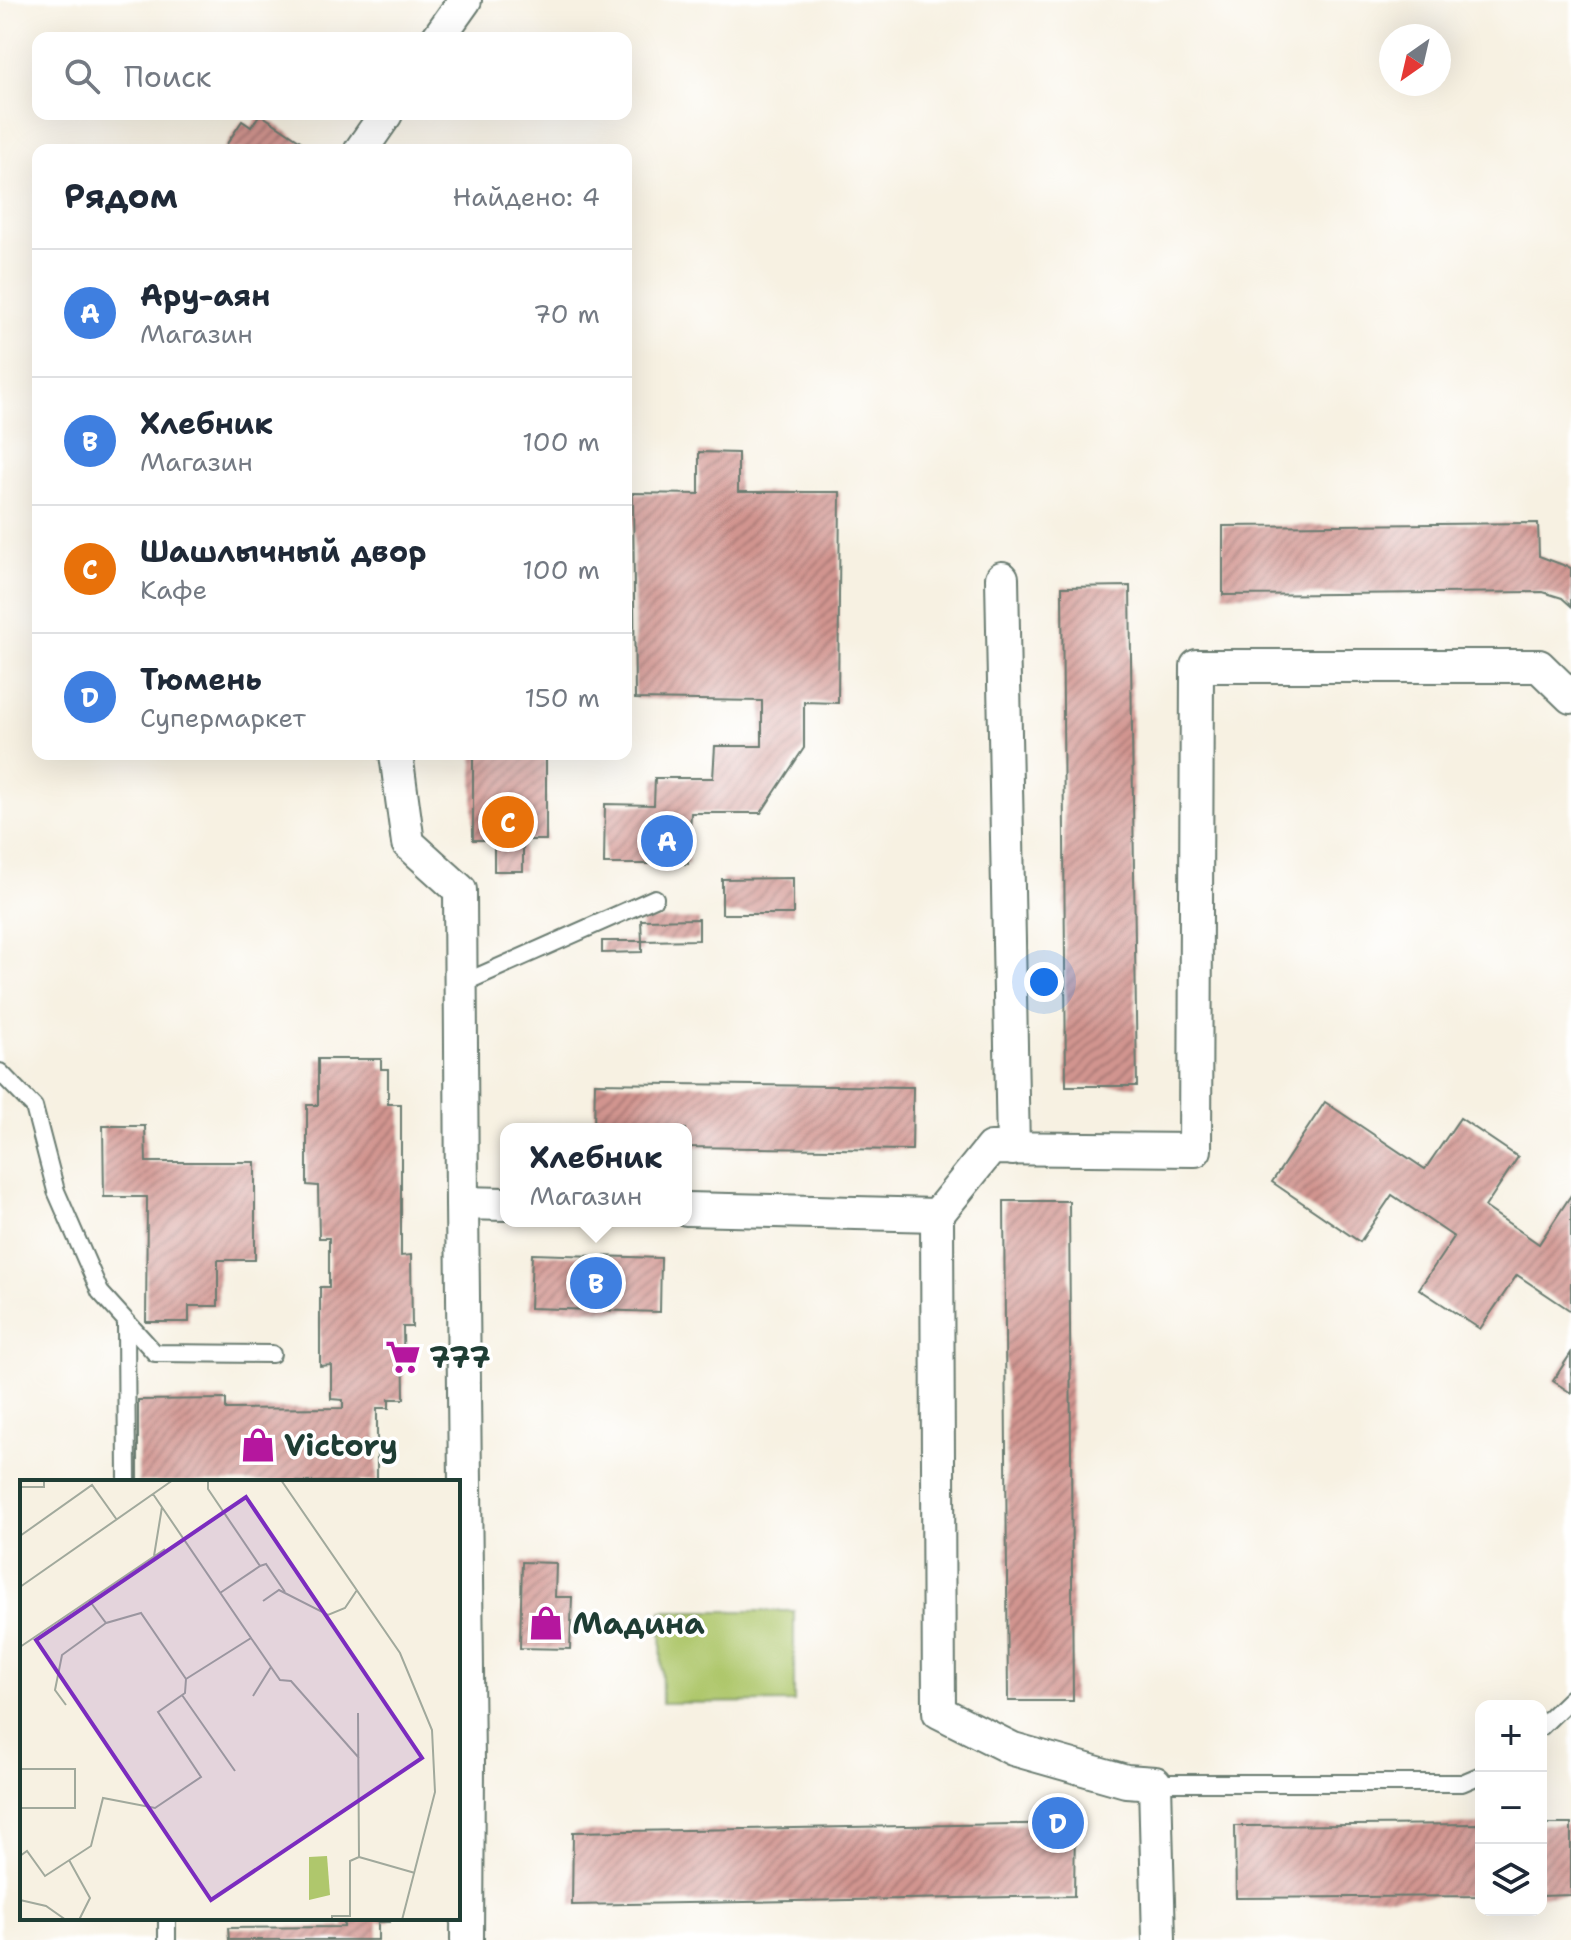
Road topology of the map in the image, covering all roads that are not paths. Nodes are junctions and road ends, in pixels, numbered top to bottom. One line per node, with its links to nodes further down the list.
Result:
1 (465, 0): 2 (street)
2 (442, 32)
3 (382, 120): 4 (street)
4 (365, 144)
5 (1002, 578): 11 (street)
6 (1571, 697): 11 (street)
7 (397, 760): 9 (street)
8 (655, 898): 9 (lane)
9 (461, 984): 12 (street)
10 (0, 1072): 16 (lane)
11 (1013, 1149): 15 (street)
12 (462, 1203): 13 (street); 19 (street)
13 (500, 1204)
14 (692, 1209): 15 (street)
15 (937, 1215): 23 (street)
16 (126, 1322): 17 (lane); 18 (lane)
17 (272, 1354)
18 (127, 1480)
19 (462, 1540): 24 (street)
20 (1571, 1698): 21 (lane)
21 (1547, 1721)
22 (1475, 1778): 23 (lane)
23 (1155, 1783): 25 (street)
24 (467, 1940)
25 (1159, 1940)

